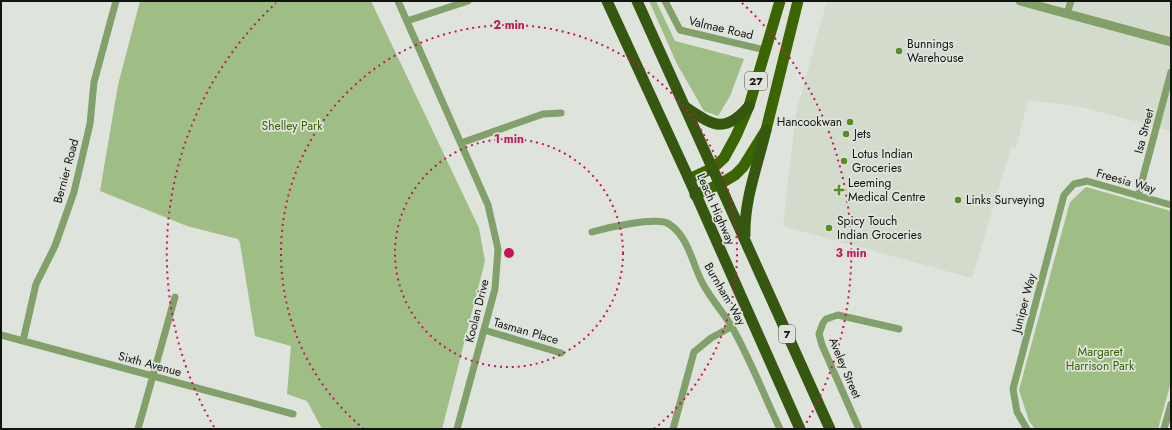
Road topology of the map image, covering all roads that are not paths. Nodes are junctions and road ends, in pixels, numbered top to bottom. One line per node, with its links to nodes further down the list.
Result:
1 (116, 1): 35 (street, Bernier Road)
2 (398, 1): 12 (street, Koolan Drive)
3 (468, 1): 12 (street)
4 (607, 1): 22 (highway, Leach Highway / 7)
5 (637, 1): 16 (highway, Leach Highway / 7)
6 (665, 1): 14 (street, Valmae Road)
7 (780, 1): 14 (main road, 27)
8 (798, 1): 19 (main road, 27)
9 (1020, 1): 11 (street)
10 (1071, 1): 11 (street)
11 (1067, 14): 13 (street)
12 (407, 21): 20 (street, Koolan Drive)
13 (1171, 42)
14 (765, 50): 17 (main road, 27)
15 (1171, 72): 26 (street, Isa Street)
16 (685, 106): 17 (highway, 27); 21 (highway, Leach Highway / 7)
17 (749, 106): 21 (main road, 27)
18 (561, 113): 20 (street)
19 (766, 130): 23 (main road, 27); 29 (highway, 27)
20 (461, 143): 33 (street, Koolan Drive)
21 (713, 168): 22 (main road, 27); 23 (highway, Leach Highway / 7)
22 (689, 179): 25 (highway, Leach Highway / 7)
23 (720, 184): 25 (main road, 27); 29 (highway, Leach Highway / 7)
24 (1074, 184): 26 (street, Freesia Way); 47 (street, Juniper Way)
25 (695, 195): 44 (highway, Leach Highway / 7)
26 (1138, 196): 27 (street, Freesia Way)
27 (1171, 205)
28 (592, 232): 31 (street, Burnham Way)
29 (745, 240): 45 (highway, Leach Highway / 7)
30 (175, 296): 37 (street)
31 (731, 326): 42 (street); 43 (street, Burnham Way)
32 (899, 329): 46 (street, Aveley Street)
33 (484, 330): 36 (street, Tasman Place); 41 (street, Koolan Drive)
34 (1, 335): 35 (street, Sixth Avenue)
35 (23, 341): 37 (street, Sixth Avenue)
36 (561, 353)
37 (153, 376): 39 (street, Sixth Avenue); 40 (street)
38 (1171, 404): 48 (street)
39 (293, 414)
40 (138, 429)
41 (458, 429)
42 (673, 429)
43 (780, 429)
44 (800, 429)
45 (830, 429)
46 (859, 429)
47 (1027, 429)
48 (1164, 429)

